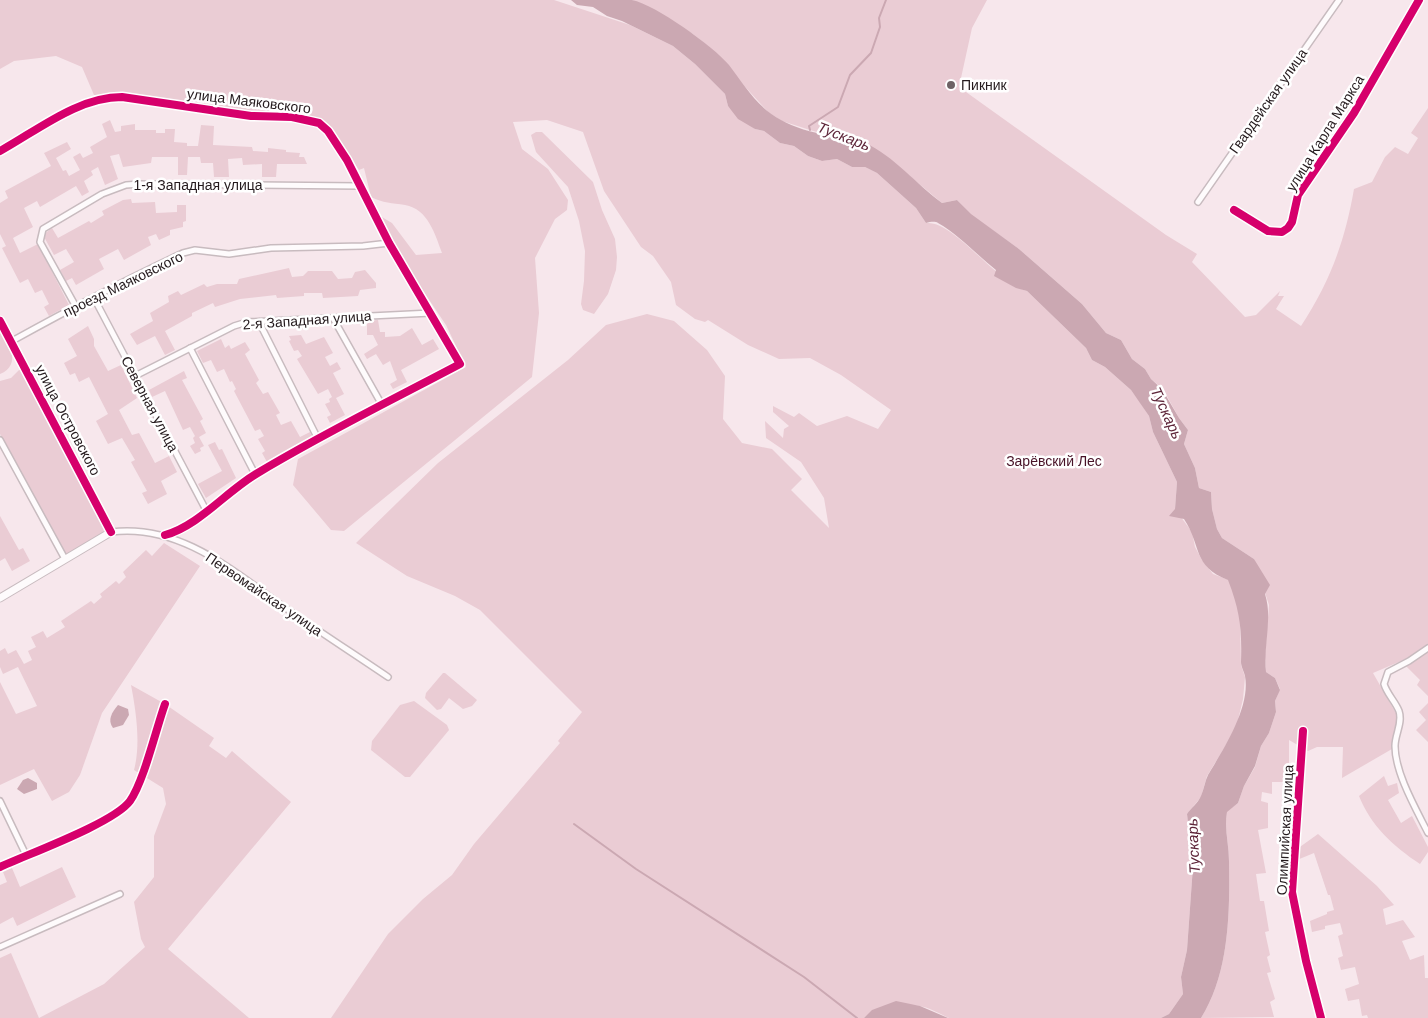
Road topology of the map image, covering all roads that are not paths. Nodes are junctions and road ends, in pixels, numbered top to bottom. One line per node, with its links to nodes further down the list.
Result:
1 (1339, 0): 5 (street, Гвардейская улица)
2 (1419, 0): 6 (street, улица Карла Маркса)
3 (0, 150): 4 (street, улица Маяковского)
4 (360, 186): 7 (street, улица Маяковского); 9 (street, 1-я Западная улица)
5 (1198, 202)
6 (1234, 210)
7 (389, 243): 8 (street, проезд Маяковского); 10 (street, улица Маяковского)
8 (94, 298): 9 (street, проезд Маяковского); 16 (street, Северная улица)
9 (75, 305): 14 (street, проезд Маяковского)
10 (432, 314): 11 (street, 2-я Западная улица); 17 (street, улица Маяковского)
11 (332, 318): 13 (street, 2-я Западная улица); 17 (street)
12 (0, 321): 14 (street, улица Островского)
13 (258, 322): 15 (street, 2-я Западная улица); 18 (street)
14 (12, 341): 22 (street, улица Островского)
15 (190, 348): 16 (street, 2-я Западная улица); 20 (street)
16 (135, 376): 21 (street, Северная улица)
17 (382, 405): 18 (street)
18 (318, 439): 20 (street)
19 (0, 440): 24 (street)
20 (255, 474): 21 (street)
21 (206, 510): 23 (street)
22 (111, 532): 23 (street, Первомайская улица); 24 (street, Первомайская улица)
23 (165, 535): 27 (street, Первомайская улица)
24 (65, 559): 25 (street, Первомайская улица)
25 (0, 598)
26 (1428, 648): 31 (street)
27 (388, 677)
28 (165, 704): 32 (street)
29 (1304, 731): 36 (street, Олимпийская улица)
30 (0, 801): 32 (street)
31 (1428, 833)
32 (26, 855): 33 (street)
33 (0, 868)
34 (120, 894): 35 (street)
35 (0, 947)
36 (1321, 1018)

